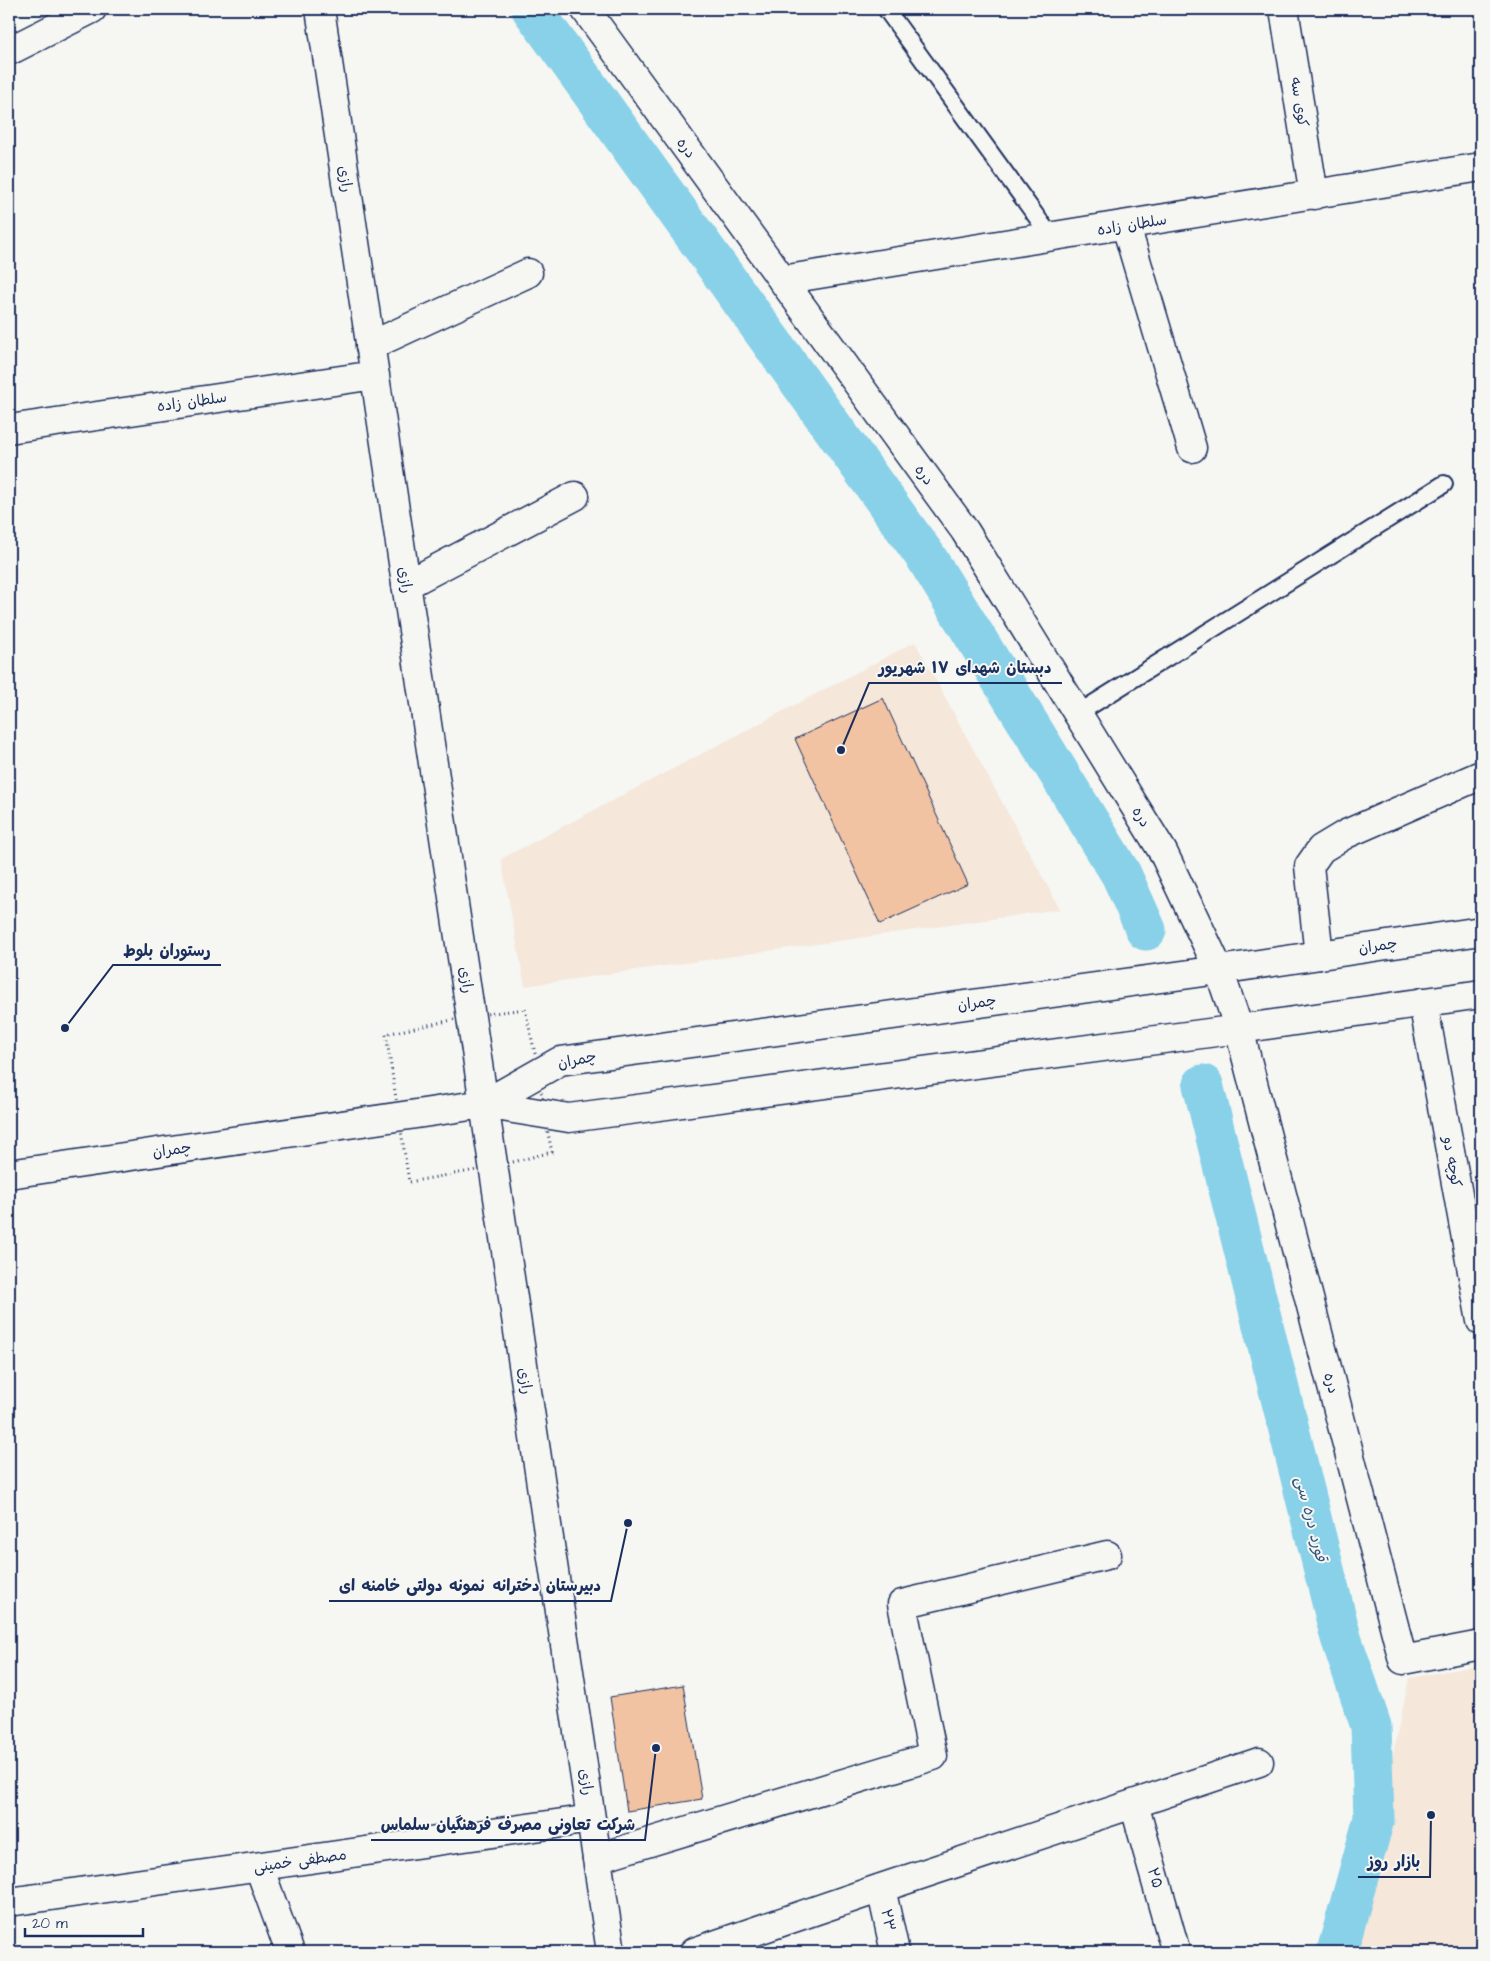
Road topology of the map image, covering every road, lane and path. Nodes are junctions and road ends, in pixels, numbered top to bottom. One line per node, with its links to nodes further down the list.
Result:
1 (92, 9): 6 (street)
2 (320, 9): 13 (street, رازی)
3 (585, 9): 12 (street, دره)
4 (886, 9): 10 (lane)
5 (1284, 9): 8 (street, کوی سه)
6 (9, 52)
7 (1481, 168): 8 (street, سلطان زاده)
8 (1314, 195): 9 (street, سلطان زاده)
9 (1126, 226): 10 (street, سلطان زاده); 16 (street)
10 (1052, 238): 12 (street, سلطان زاده)
11 (528, 273): 13 (street)
12 (782, 280): 20 (street, دره)
13 (370, 346): 14 (street, رازی)
14 (374, 375): 15 (street, سلطان زاده); 19 (street, رازی)
15 (9, 429)
16 (1192, 448)
17 (1444, 484): 20 (lane)
18 (575, 496): 19 (street)
19 (406, 584): 28 (street, رازی)
20 (1078, 714): 24 (street, دره)
21 (1481, 775): 23 (street)
22 (1481, 931): 23 (street, چمران)
23 (1319, 955): 24 (street, چمران)
24 (1219, 970): 27 (street, دره); 28 (street, چمران)
25 (1481, 994): 26 (street, چمران)
26 (1423, 1002): 27 (street, چمران); 30 (street, کوچه دو)
27 (1239, 1029): 28 (street, چمران); 32 (street, دره)
28 (484, 1104): 29 (street, چمران); 35 (street, رازی)
29 (9, 1174)
30 (1481, 1321)
31 (1107, 1555): 36 (street)
32 (1481, 1645)
33 (1259, 1762): 34 (street)
34 (1134, 1804): 38 (street); 44 (street, ۲۵)
35 (591, 1819): 36 (street, رازی); 37 (street, مصطفی خمینی)
36 (597, 1858): 41 (street, رازی)
37 (259, 1867): 39 (street, مصطفی خمینی); 40 (street)
38 (881, 1888): 42 (street); 43 (street, ۲۳)
39 (9, 1902)
40 (290, 1952)
41 (611, 1952)
42 (694, 1952)
43 (895, 1952)
44 (1176, 1952)

